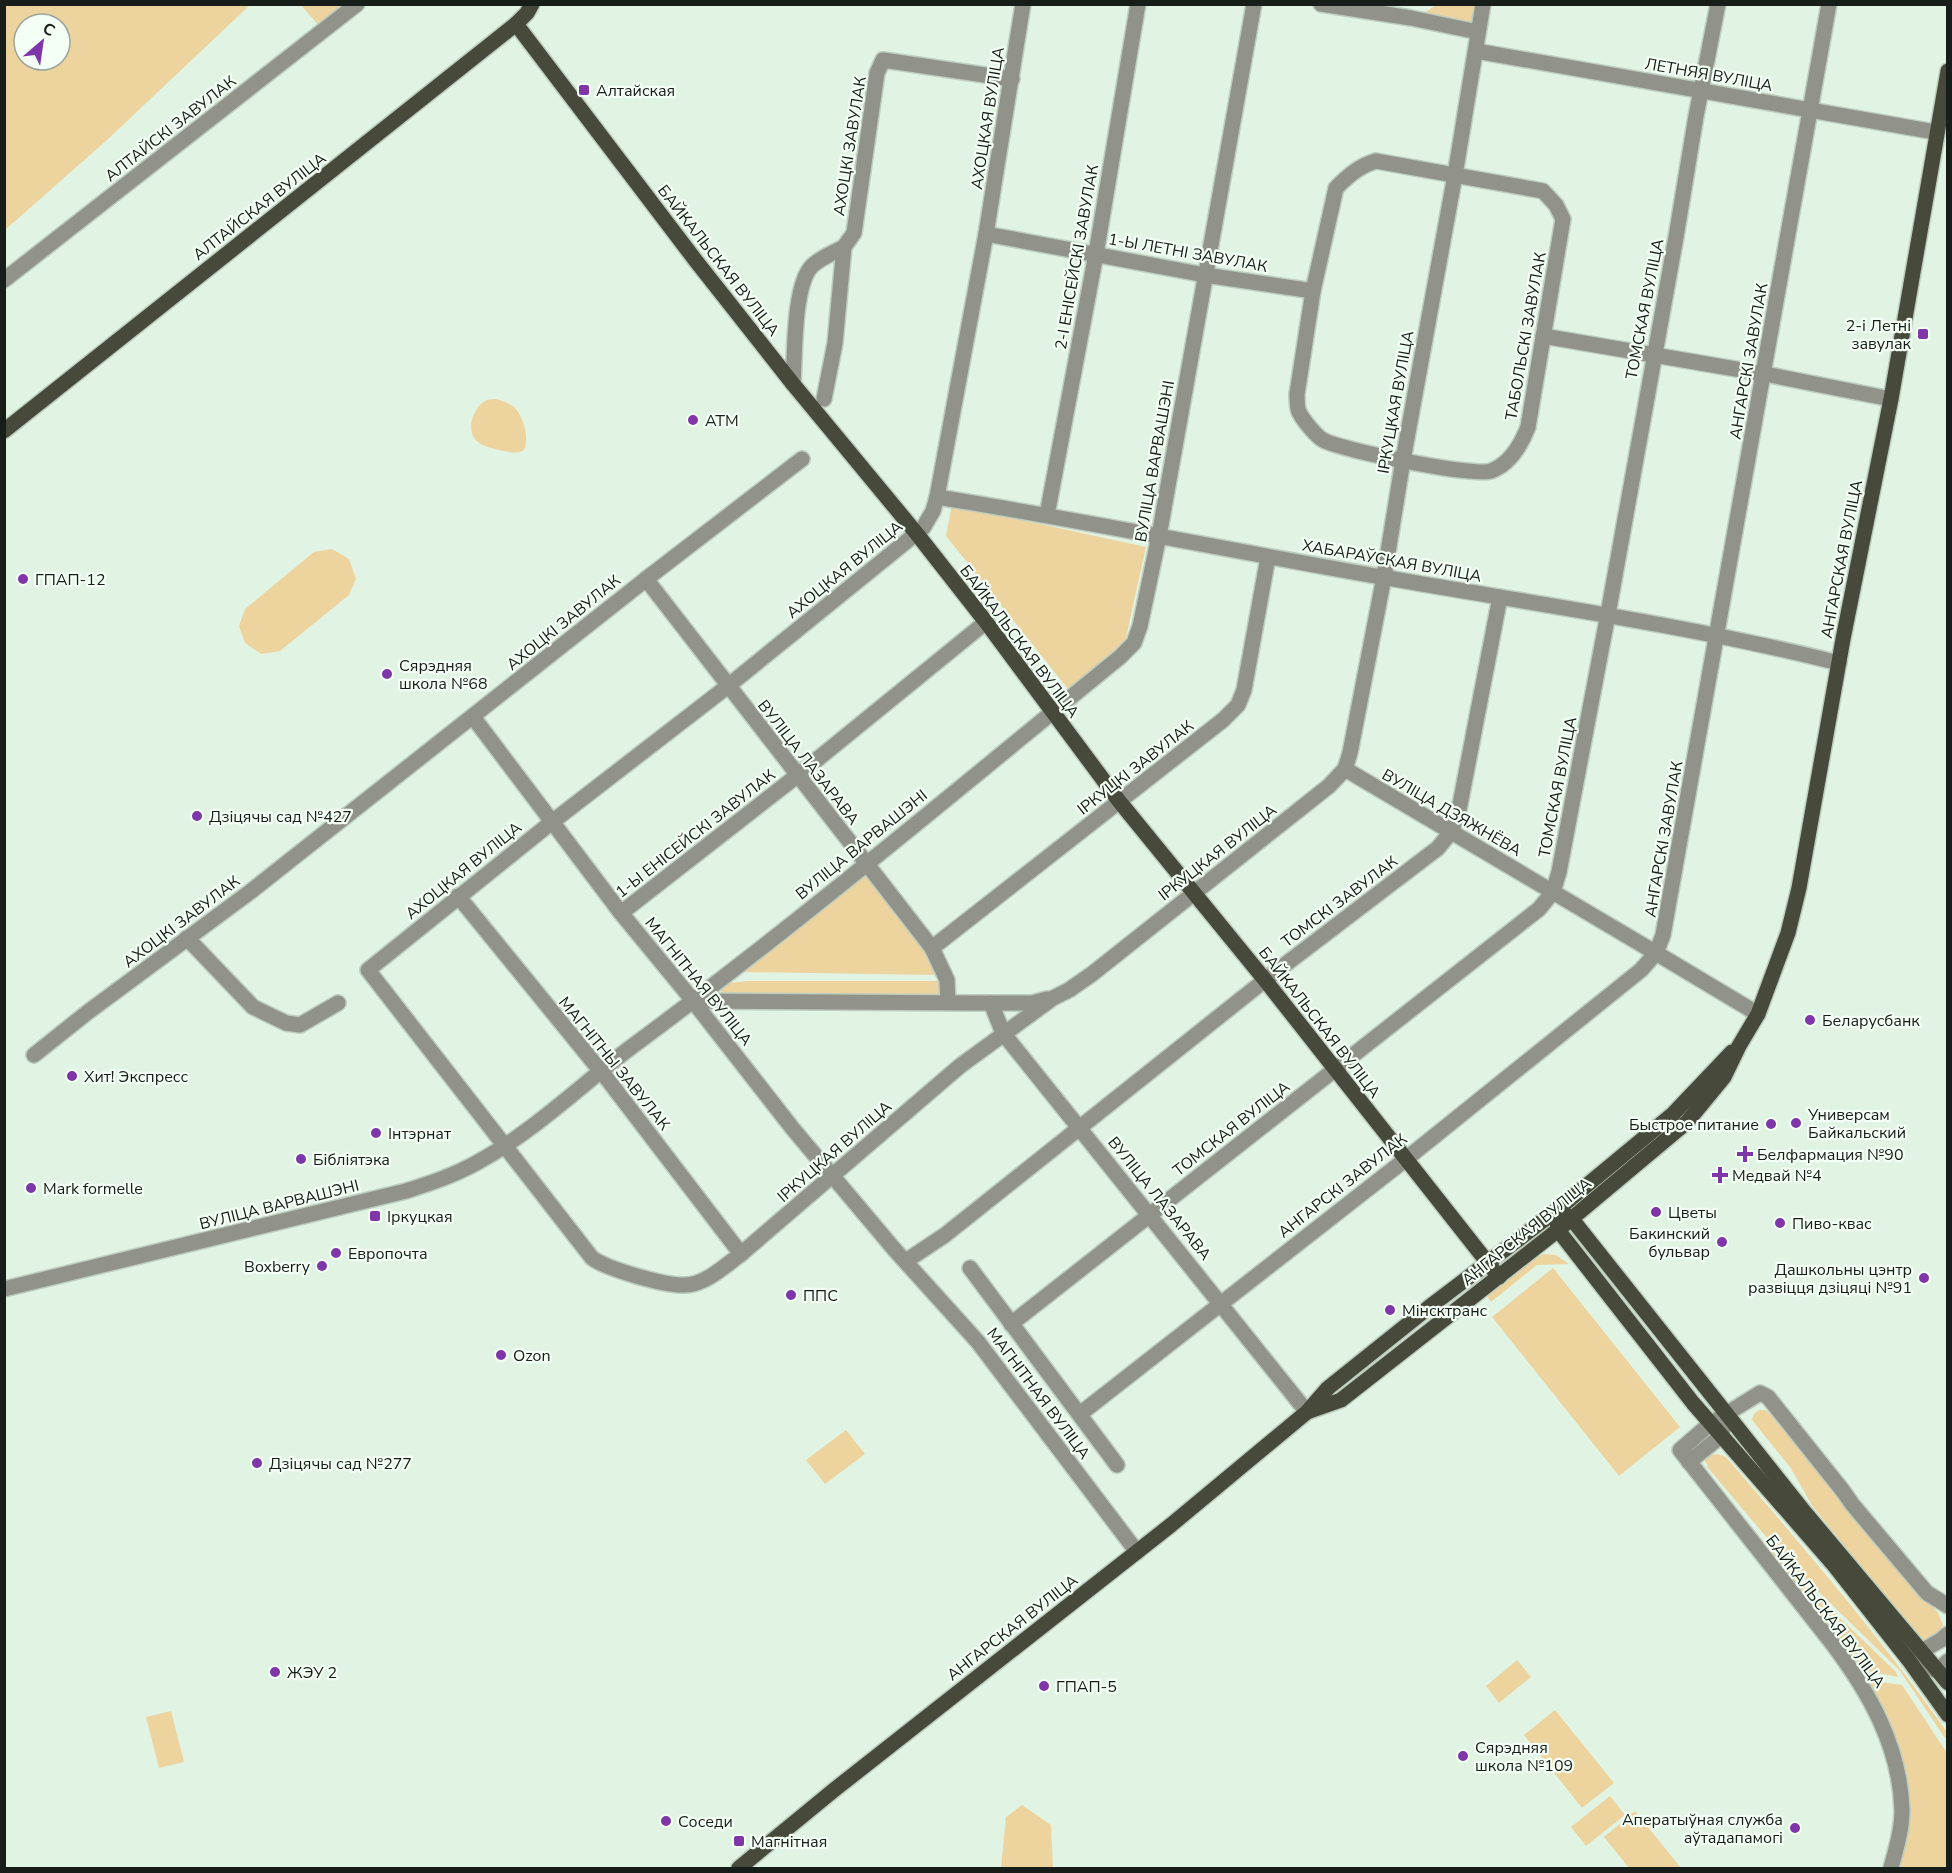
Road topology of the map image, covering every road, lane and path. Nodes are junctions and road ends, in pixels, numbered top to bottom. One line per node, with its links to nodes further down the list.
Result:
1 (357, 4): 23 (street, АЛТАЙСКІ ЗАВУЛАК)
2 (532, 4): 10 (main road, АЛТАЙСКАЯ ВУЛІЦА)
3 (1023, 4): 14 (street, АХОЦКАЯ ВУЛІЦА)
4 (1138, 4): 21 (street, 2-І ЕНІСЕЙСКІ ЗАВУЛАК)
5 (1254, 4): 22 (street, ВУЛІЦА ВАРВАШЭНІ)
6 (1321, 4): 11 (street)
7 (1483, 4): 11 (street, ІРКУЦКАЯ ВУЛІЦА)
8 (1718, 4): 15 (street, ТОМСКАЯ ВУЛІЦА)
9 (1829, 4): 16 (street, АНГАРСКІ ЗАВУЛАК)
10 (516, 24): 28 (main road, БАЙКАЛЬСКАЯ ВУЛІЦА); 31 (main road, АЛТАЙСКАЯ ВУЛІЦА)
11 (1478, 32): 12 (street, ІРКУЦКАЯ ВУЛІЦА)
12 (1476, 51): 15 (street, ЛЕТНЯЯ ВУЛІЦА); 18 (street, ІРКУЦКАЯ ВУЛІЦА)
13 (1947, 71): 17 (main road, АНГАРСКАЯ ВУЛІЦА)
14 (1012, 79): 19 (street, АХОЦКАЯ ВУЛІЦА); 20 (street, АХОЦКІ ЗАВУЛАК)
15 (1702, 91): 16 (street, ЛЕТНЯЯ ВУЛІЦА); 26 (street, ТОМСКАЯ ВУЛІЦА)
16 (1810, 110): 17 (street, ЛЕТНЯЯ ВУЛІЦА); 27 (street, АНГАРСКІ ЗАВУЛАК)
17 (1935, 132): 30 (main road, АНГАРСКАЯ ВУЛІЦА)
18 (1455, 175): 24 (street, ТАБОЛЬСКІ ЗАВУЛАК); 25 (street, ТАБОЛЬСКІ ЗАВУЛАК); 33 (street, ІРКУЦКАЯ ВУЛІЦА)
19 (986, 234): 21 (street, 1-Ы ЛЕТНІ ЗАВУЛАК); 34 (street, АХОЦКАЯ ВУЛІЦА)
20 (844, 247): 28 (street); 29 (street, АХОЦКІ ЗАВУЛАК)
21 (1096, 254): 22 (street, 1-Ы ЛЕТНІ ЗАВУЛАК); 35 (street, 2-І ЕНІСЕЙСКІ ЗАВУЛАК)
22 (1205, 275): 24 (street, 1-Ы ЛЕТНІ ЗАВУЛАК); 37 (street, ВУЛІЦА ВАРВАШЭНІ)
23 (4, 280)
24 (1313, 291): 33 (street, ТАБОЛЬСКІ ЗАВУЛАК)
25 (1543, 336): 26 (street); 33 (street, ТАБОЛЬСКІ ЗАВУЛАК)
26 (1654, 355): 27 (street); 42 (street, ТОМСКАЯ ВУЛІЦА)
27 (1765, 374): 30 (street); 44 (street, АНГАРСКІ ЗАВУЛАК)
28 (793, 384): 36 (main road, БАЙКАЛЬСКАЯ ВУЛІЦА)
29 (824, 399)
30 (1891, 399): 45 (main road, АНГАРСКАЯ ВУЛІЦА)
31 (4, 431)
32 (802, 459): 40 (street, АХОЦКІ ЗАВУЛАК)
33 (1403, 460): 39 (street, ІРКУЦКАЯ ВУЛІЦА)
34 (937, 497): 35 (street, ХАБАРАЎСКАЯ ВУЛІЦА); 36 (street, АХОЦКАЯ ВУЛІЦА)
35 (1047, 515): 37 (street, ХАБАРАЎСКАЯ ВУЛІЦА)
36 (917, 534): 43 (main road, БАЙКАЛЬСКАЯ ВУЛІЦА); 46 (street, АХОЦКАЯ ВУЛІЦА)
37 (1159, 536): 38 (street, ХАБАРАЎСКАЯ ВУЛІЦА); 47 (street, ВУЛІЦА ВАРВАШЭНІ)
38 (1268, 557): 39 (street, ХАБАРАЎСКАЯ ВУЛІЦА); 51 (street, ІРКУЦКІ ЗАВУЛАК)
39 (1384, 577): 41 (street, ХАБАРАЎСКАЯ ВУЛІЦА); 49 (street, ІРКУЦКАЯ ВУЛІЦА)
40 (646, 579): 46 (street, ВУЛІЦА ЛАЗАРАВА); 48 (street, АХОЦКІ ЗАВУЛАК)
41 (1500, 597): 42 (street, ХАБАРАЎСКАЯ ВУЛІЦА); 53 (street, ТОМСКІ ЗАВУЛАК)
42 (1608, 614): 44 (street, ХАБАРАЎСКАЯ ВУЛІЦА); 55 (street, ТОМСКАЯ ВУЛІЦА)
43 (986, 622): 47 (main road, БАЙКАЛЬСКАЯ ВУЛІЦА); 50 (street, 1-Ы ЕНІСЕЙСКІ ЗАВУЛАК)
44 (1718, 636): 45 (street, ХАБАРАЎСКАЯ ВУЛІЦА); 61 (street, АНГАРСКІ ЗАВУЛАК)
45 (1839, 663): 68 (main road, АНГАРСКАЯ ВУЛІЦА)
46 (728, 686): 50 (street, ВУЛІЦА ЛАЗАРАВА); 52 (street, АХОЦКАЯ ВУЛІЦА)
47 (1053, 712): 51 (main road, БАЙКАЛЬСКАЯ ВУЛІЦА); 54 (street, ВУЛІЦА ВАРВАШЭНІ)
48 (473, 717): 52 (street, МАГНІТНАЯ ВУЛІЦА); 59 (street, АХОЦКІ ЗАВУЛАК)
49 (1344, 770): 53 (street, ВУЛІЦА ДЗЯЖНЁВА); 56 (street, ІРКУЦКАЯ ВУЛІЦА)
50 (798, 775): 54 (street, ВУЛІЦА ЛАЗАРАВА); 58 (street, 1-Ы ЕНІСЕЙСКІ ЗАВУЛАК)
51 (1119, 801): 56 (main road, БАЙКАЛЬСКАЯ ВУЛІЦА); 60 (street, ІРКУЦКІ ЗАВУЛАК)
52 (552, 822): 57 (street, АХОЦКАЯ ВУЛІЦА); 58 (street, МАГНІТНАЯ ВУЛІЦА)
53 (1451, 832): 55 (street, ВУЛІЦА ДЗЯЖНЁВА); 62 (street, ТОМСКІ ЗАВУЛАК)
54 (866, 864): 60 (street, ВУЛІЦА ЛАЗАРАВА); 64 (street, ВУЛІЦА ВАРВАШЭНІ)
55 (1553, 892): 61 (street, ВУЛІЦА ДЗЯЖНЁВА); 72 (street, ТОМСКАЯ ВУЛІЦА)
56 (1193, 894): 62 (main road, БАЙКАЛЬСКАЯ ВУЛІЦА); 63 (street, ІРКУЦКАЯ ВУЛІЦА)
57 (458, 896): 73 (street, МАГНІТНЫ ЗАВУЛАК); 75 (street, АХОЦКАЯ ВУЛІЦА)
58 (621, 913): 64 (street, МАГНІТНАЯ ВУЛІЦА)
59 (187, 938): 66 (street); 71 (street, АХОЦКІ ЗАВУЛАК)
60 (932, 948): 65 (street, ВУЛІЦА ЛАЗАРАВА)
61 (1656, 953): 68 (street, ВУЛІЦА ДЗЯЖНЁВА); 76 (street, АНГАРСКІ ЗАВУЛАК)
62 (1265, 980): 72 (main road, БАЙКАЛЬСКАЯ ВУЛІЦА); 74 (street, ТОМСКІ ЗАВУЛАК)
63 (1053, 998): 67 (street); 69 (street, ІРКУЦКАЯ ВУЛІЦА)
64 (693, 1001): 65 (street); 73 (street, ВУЛІЦА ВАРВАШЭНІ); 77 (street, МАГНІТНАЯ ВУЛІЦА)
65 (948, 1002): 67 (street)
66 (338, 1003)
67 (991, 1003): 69 (street, ВУЛІЦА ЛАЗАРАВА)
68 (1758, 1014): 70 (main road, АНГАРСКАЯ ВУЛІЦА)
69 (1003, 1033): 74 (street, ВУЛІЦА ЛАЗАРАВА); 77 (street, ІРКУЦКАЯ ВУЛІЦА)
70 (1738, 1046): 78 (main road, АНГАРСКАЯ ВУЛІЦА); 80 (main road, АНГАРСКАЯ ВУЛІЦА)
71 (34, 1055)
72 (1334, 1069): 76 (main road, БАЙКАЛЬСКАЯ ВУЛІЦА); 79 (street, ТОМСКАЯ ВУЛІЦА)
73 (600, 1071): 75 (street, ВУЛІЦА ВАРВАШЭНІ); 82 (street, МАГНІТНЫ ЗАВУЛАК)
74 (1080, 1128): 79 (street, ВУЛІЦА ЛАЗАРАВА); 83 (street, ТОМСКІ ЗАВУЛАК)
75 (505, 1145): 82 (street, ІРКУЦКАЯ ВУЛІЦА); 87 (street, ВУЛІЦА ВАРВАШЭНІ)
76 (1406, 1159): 84 (main road, БАЙКАЛЬСКАЯ ВУЛІЦА); 88 (street, АНГАРСКІ ЗАВУЛАК)
77 (834, 1176): 82 (street, ІРКУЦКАЯ ВУЛІЦА); 83 (street, МАГНІТНАЯ ВУЛІЦА)
78 (1557, 1210): 80 (main road); 81 (main road); 84 (main road, АНГАРСКАЯ ВУЛІЦА)
79 (1150, 1214): 88 (street, ВУЛІЦА ЛАЗАРАВА); 89 (street, ТОМСКАЯ ВУЛІЦА)
80 (1571, 1218): 81 (main road, АНГАРСКАЯ ВУЛІЦА); 92 (main road)
81 (1558, 1230): 86 (main road, АНГАРСКАЯ ВУЛІЦА); 93 (main road)
82 (741, 1254)
83 (906, 1261): 95 (street, МАГНІТНАЯ ВУЛІЦА)
84 (1488, 1264): 86 (main road, БАЙКАЛЬСКАЯ ВУЛІЦА); 90 (main road, АНГАРСКАЯ ВУЛІЦА)
85 (970, 1268): 89 (street, МАГНІТНАЯ ВУЛІЦА)
86 (1499, 1277): 90 (main road, АНГАРСКАЯ ВУЛІЦА)
87 (4, 1289)
88 (1221, 1303): 90 (street, ВУЛІЦА ЛАЗАРАВА); 91 (street, АНГАРСКІ ЗАВУЛАК)
89 (1011, 1324): 91 (street, МАГНІТНАЯ ВУЛІЦА)
90 (1307, 1412): 95 (main road, АНГАРСКАЯ ВУЛІЦА)
91 (1080, 1414): 94 (street, МАГНІТНАЯ ВУЛІЦА)
92 (1727, 1415): 93 (street, БАЙКАЛЬСКАЯ ВУЛІЦА); 96 (street, БАЙКАЛЬСКАЯ ВУЛІЦА); 98 (main road)
93 (1715, 1430): 98 (main road); 103 (street, БАЙКАЛЬСКАЯ ВУЛІЦА)
94 (1118, 1465)
95 (1137, 1552): 102 (main road, АНГАРСКАЯ ВУЛІЦА)
96 (1947, 1606)
97 (1947, 1634): 98 (street)
98 (1914, 1656): 99 (street); 101 (main road)
99 (1942, 1666): 100 (main road)
100 (1947, 1683)
101 (1947, 1715)
102 (739, 1869)
103 (1891, 1869)

